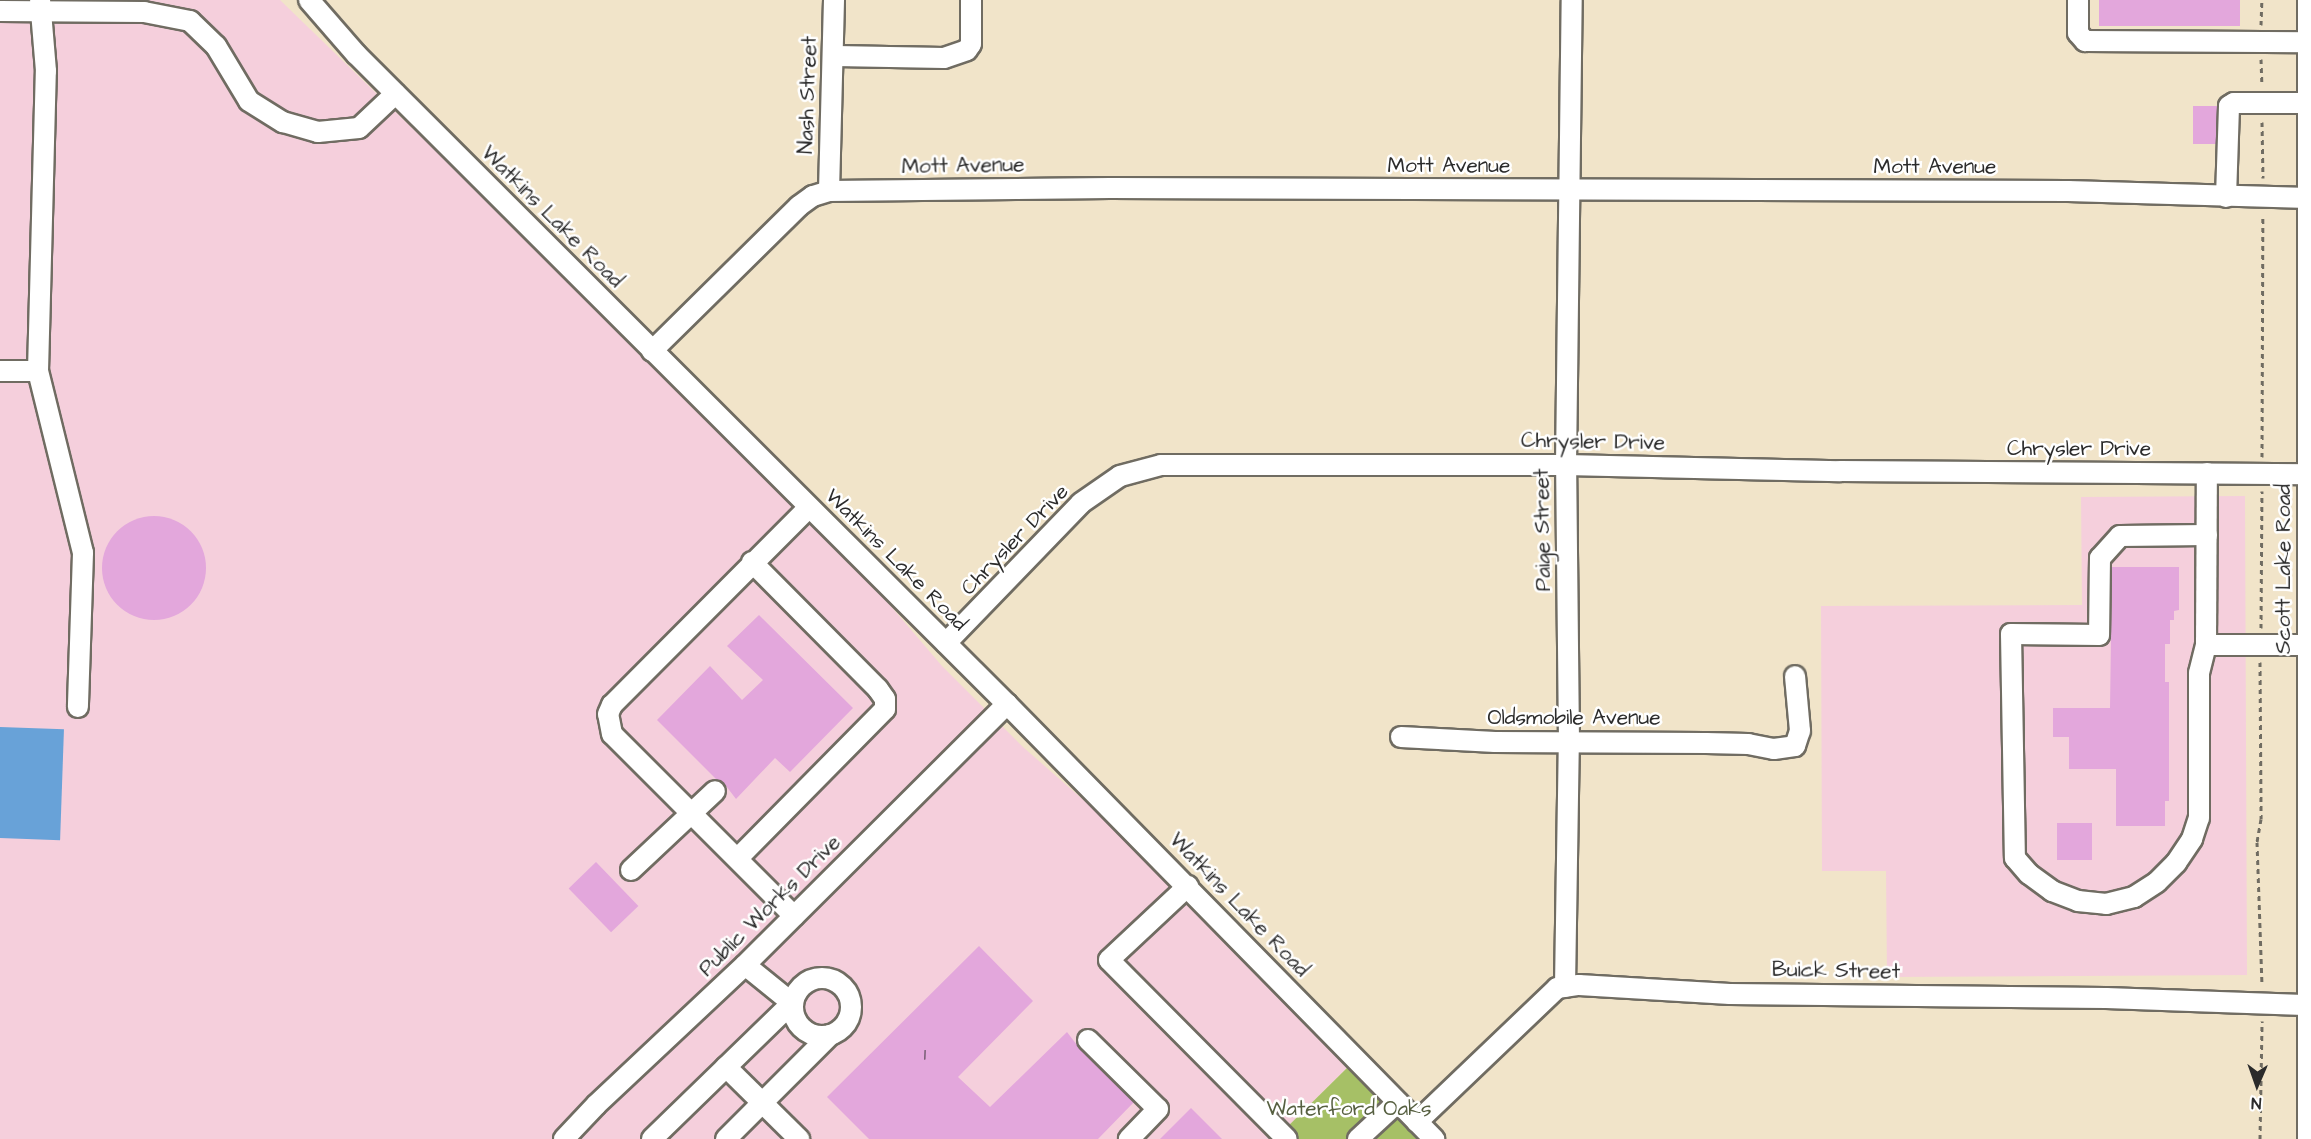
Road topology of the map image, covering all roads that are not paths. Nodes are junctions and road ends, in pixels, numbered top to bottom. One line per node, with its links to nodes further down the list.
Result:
1 (298, 0): 10 (street, Watkins Lake Road)
2 (309, 0): 10 (street, Watkins Lake Road)
3 (834, 0): 12 (street, Nash Street)
4 (971, 0): 12 (street)
5 (1572, 0): 15 (street, Paige Street)
6 (2078, 0): 11 (street)
7 (2308, 0): 11 (street, Scott Lake Road)
8 (40, 6): 9 (street); 13 (street); 21 (street)
9 (0, 11)
10 (321, 17): 13 (street, Watkins Lake Road)
11 (2309, 51): 14 (street, Scott Lake Road)
12 (833, 56): 16 (street, Nash Street)
13 (395, 94): 19 (street, Watkins Lake Road)
14 (2308, 103): 17 (street); 18 (street, Scott Lake Road)
15 (1569, 190): 16 (street, Mott Avenue); 17 (street, Mott Avenue); 22 (street, Paige Street)
16 (829, 191): 19 (street, Mott Avenue)
17 (2226, 197): 18 (street, Mott Avenue)
18 (2308, 198): 24 (street, Scott Lake Road)
19 (652, 351): 25 (street, Watkins Lake Road)
20 (0, 371): 21 (street)
21 (38, 371): 33 (street)
22 (1566, 465): 23 (street, Chrysler Drive); 28 (street, Chrysler Drive); 35 (street, Paige Street)
23 (2208, 473): 24 (street, Chrysler Drive); 26 (street)
24 (2309, 474): 30 (street, Scott Lake Road)
25 (809, 507): 27 (street); 28 (street, Watkins Lake Road)
26 (2207, 535): 29 (street); 29 (street)
27 (752, 562): 37 (street); 38 (street)
28 (946, 643): 32 (street, Watkins Lake Road)
29 (2206, 645): 30 (street)
30 (2308, 645): 45 (street, Scott Lake Road)
31 (1795, 676): 35 (street, Oldsmobile Avenue)
32 (1007, 704): 40 (street, Watkins Lake Road); 41 (street, Public Works Drive)
33 (78, 707)
34 (1401, 737): 35 (street, Oldsmobile Avenue)
35 (1569, 742): 43 (street, Paige Street)
36 (715, 791): 37 (street)
37 (692, 812): 38 (street); 39 (street)
38 (739, 857): 41 (street)
39 (631, 870)
40 (1188, 886): 50 (street, Watkins Lake Road); 57 (street)
41 (794, 916): 42 (street, Public Works Drive)
42 (745, 965): 44 (street); 52 (street, Public Works Drive)
43 (1565, 987): 45 (street, Buick Street); 51 (street)
44 (792, 1003): 46 (street); 46 (street); 48 (street)
45 (2309, 1005): 60 (street, Scott Lake Road)
46 (830, 1035): 49 (street)
47 (1088, 1040): 56 (street)
48 (726, 1067): 49 (street); 53 (street)
49 (762, 1102): 54 (street); 55 (street)
50 (1398, 1102): 51 (street, Watkins Lake Road); 58 (street)
51 (1418, 1122): 59 (street, Watkins Lake Road)
52 (564, 1139)
53 (652, 1139)
54 (726, 1139)
55 (800, 1139)
56 (1129, 1139)
57 (1287, 1139)
58 (1358, 1139)
59 (1434, 1139)
60 (2308, 1139)

